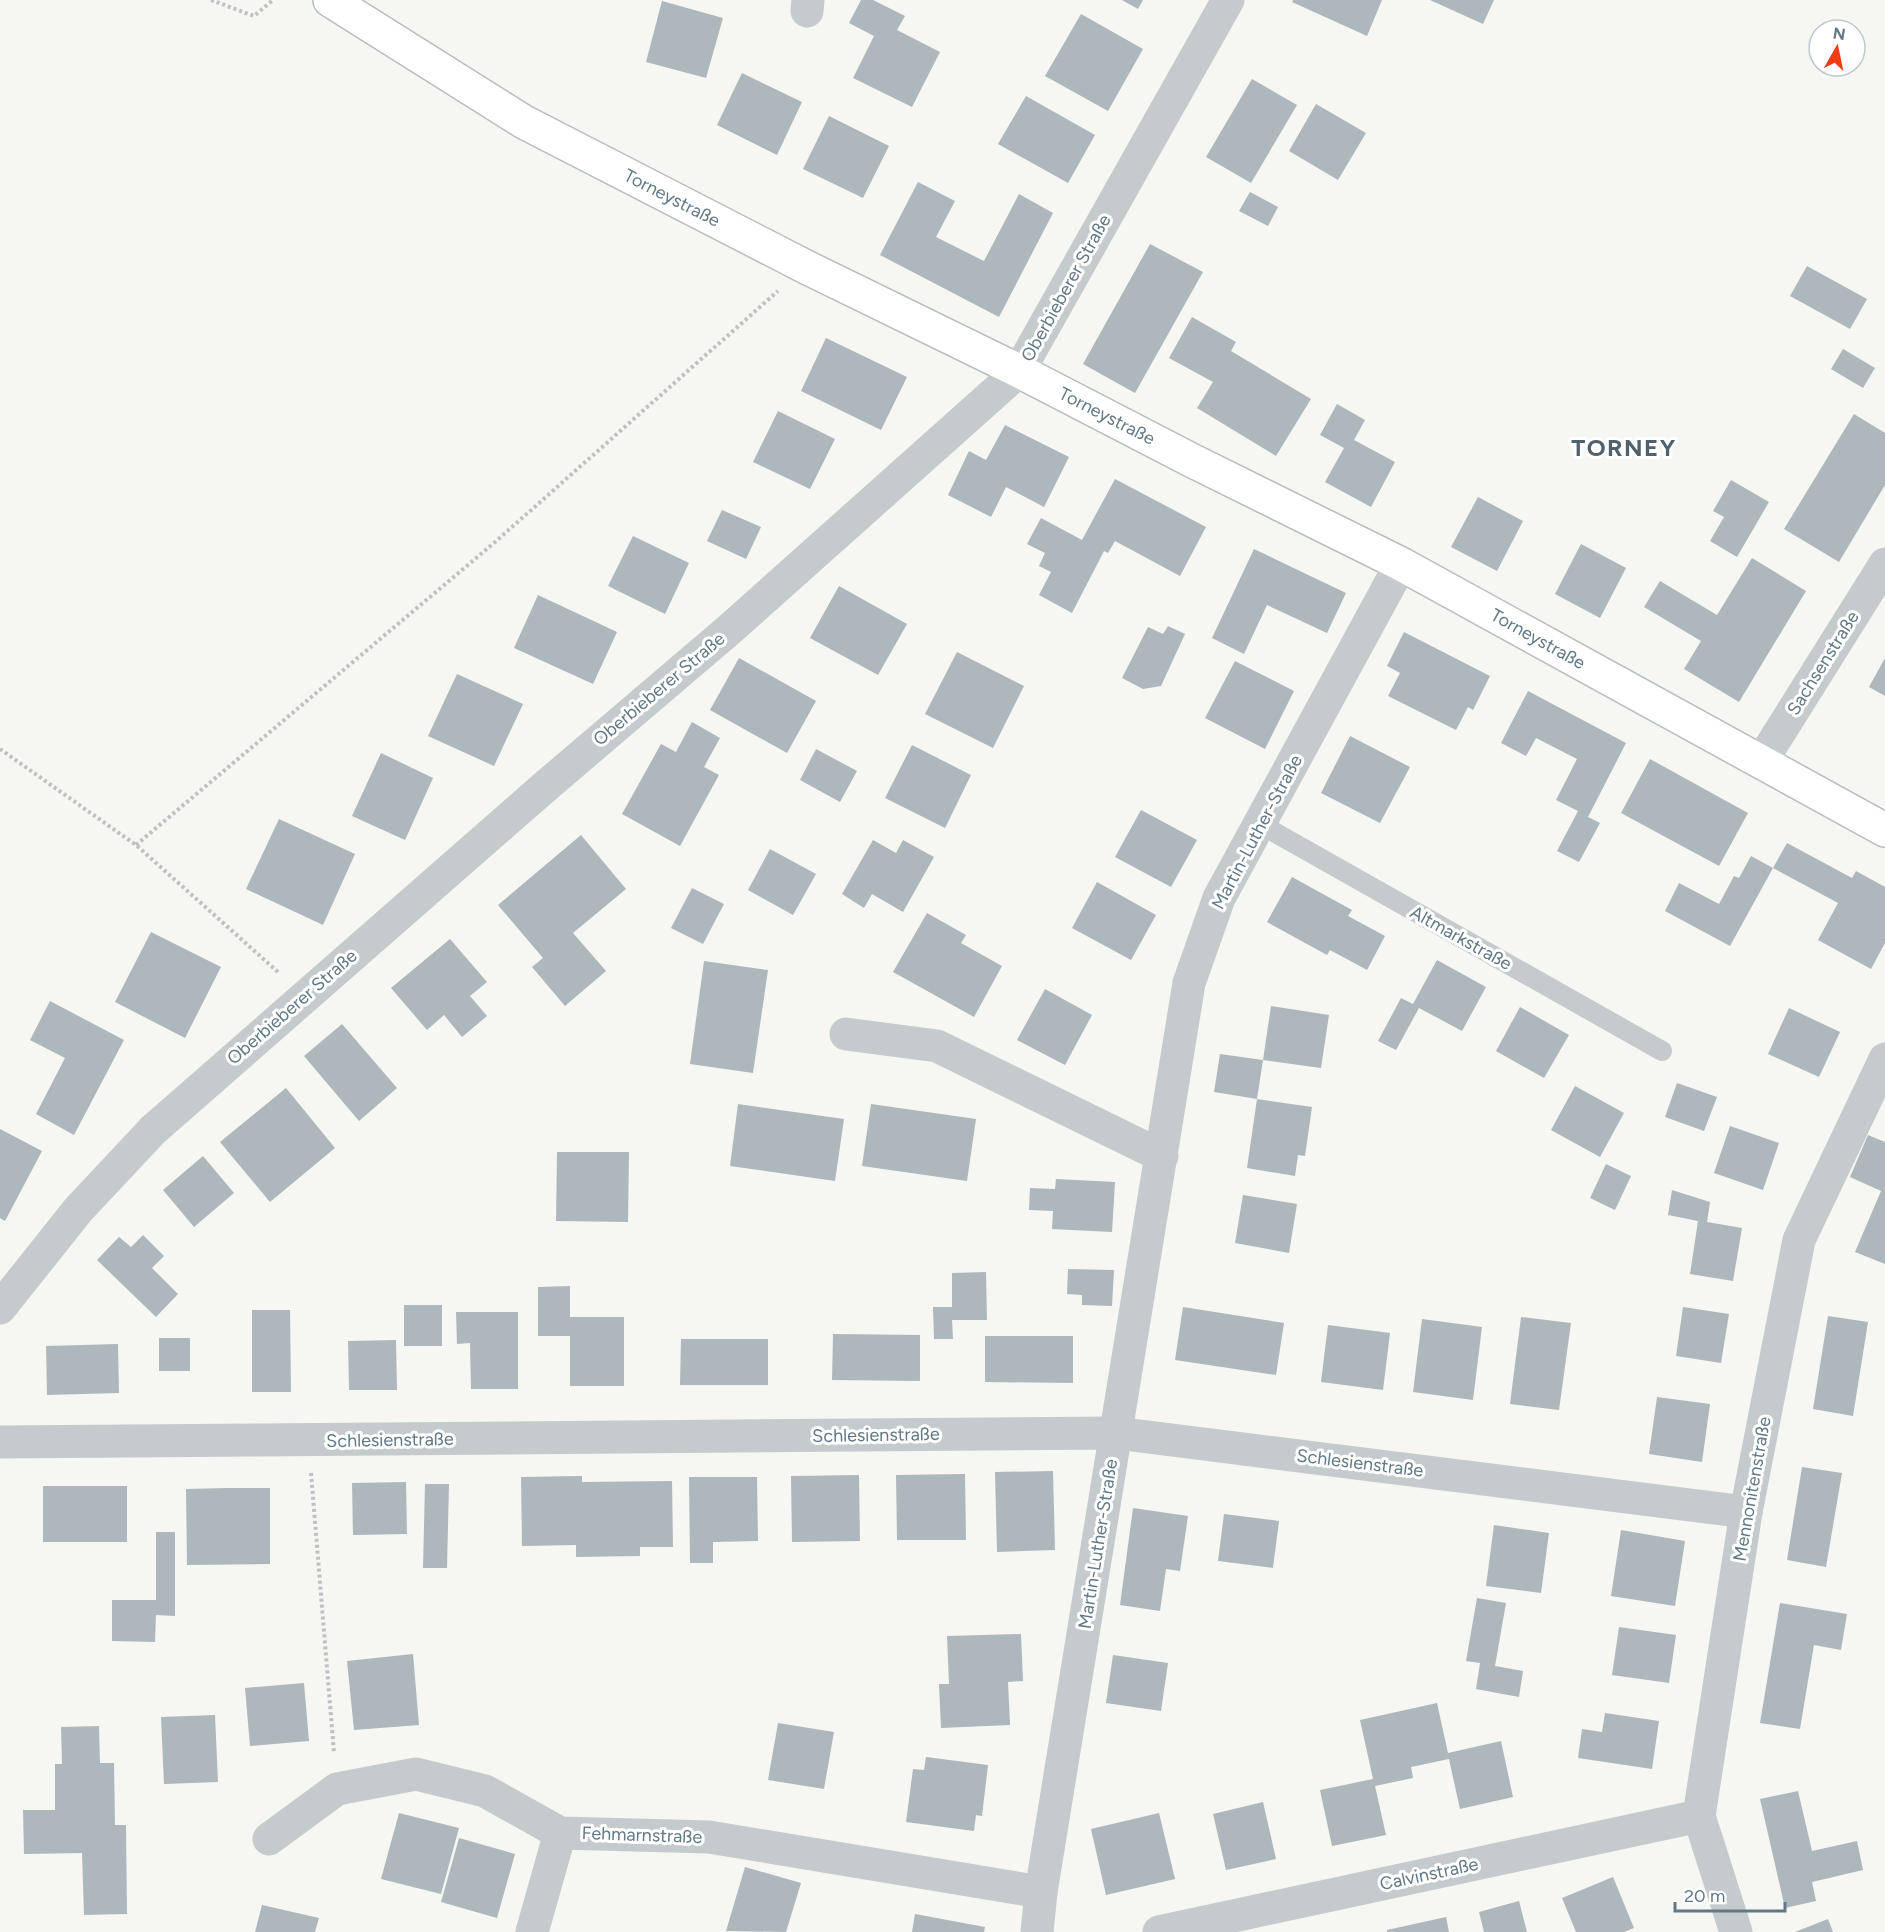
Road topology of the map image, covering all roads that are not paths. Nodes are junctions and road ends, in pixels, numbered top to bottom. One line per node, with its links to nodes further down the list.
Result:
1 (330, 0): 3 (street, Torneystraße)
2 (1227, 0): 3 (street, Oberbieberer Straße)
3 (1019, 371): 4 (street, Torneystraße); 13 (street, Oberbieberer Straße)
4 (1401, 564): 6 (street, Torneystraße); 7 (street, Martin-Luther-Straße)
5 (1885, 564): 6 (street, Sachsenstraße)
6 (1761, 762): 8 (street, Torneystraße)
7 (1260, 824): 10 (lane, Altmarkstraße); 12 (street, Martin-Luther-Straße)
8 (1885, 830)
9 (846, 1034): 12 (street)
10 (1662, 1051)
11 (1885, 1059): 16 (street, Mennonitenstraße)
12 (1162, 1156): 14 (street, Martin-Luther-Straße)
13 (0, 1308)
14 (1116, 1433): 15 (street, Schlesienstraße); 16 (street, Schlesienstraße); 20 (street, Martin-Luther-Straße)
15 (0, 1442)
16 (1746, 1512): 17 (street, Mennonitenstraße)
17 (1699, 1816): 23 (street, Calvinstraße); 24 (street, Mennonitenstraße)
18 (560, 1833): 19 (street, Fehmarnstraße); 20 (street, Fehmarnstraße); 21 (street)
19 (269, 1839)
20 (1041, 1892): 22 (street, Martin-Luther-Straße)
21 (532, 1932)
22 (1037, 1932)
23 (1159, 1932)
24 (1736, 1932)

